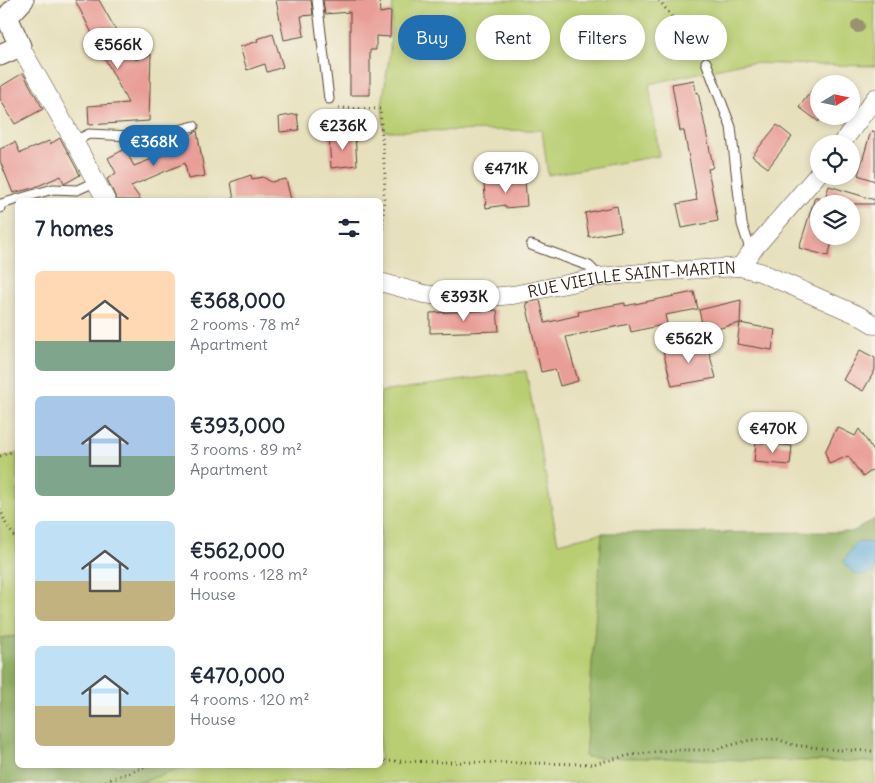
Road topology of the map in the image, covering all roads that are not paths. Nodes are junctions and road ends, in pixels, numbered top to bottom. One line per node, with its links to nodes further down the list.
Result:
1 (23, 0): 3 (street)
2 (317, 0): 8 (lane)
3 (3, 13): 4 (street)
4 (20, 46): 5 (street); 11 (street)
5 (0, 55)
6 (706, 62): 19 (lane)
7 (875, 98): 10 (street)
8 (329, 99)
9 (194, 126): 11 (lane)
10 (848, 135)
11 (74, 141): 12 (street)
12 (96, 182): 14 (lane); 15 (street)
13 (810, 183): 19 (street)
14 (22, 198)
15 (105, 198)
16 (15, 200): 17 (lane)
17 (0, 208)
18 (531, 245): 21 (lane)
19 (751, 252): 20 (street)
20 (740, 268): 21 (street, RUE VIEILLE SAINT-MARTIN); 23 (street, RUE VIEILLE SAINT-MARTIN)
21 (600, 277): 22 (street, RUE VIEILLE SAINT-MARTIN)
22 (383, 283)
23 (875, 325)

